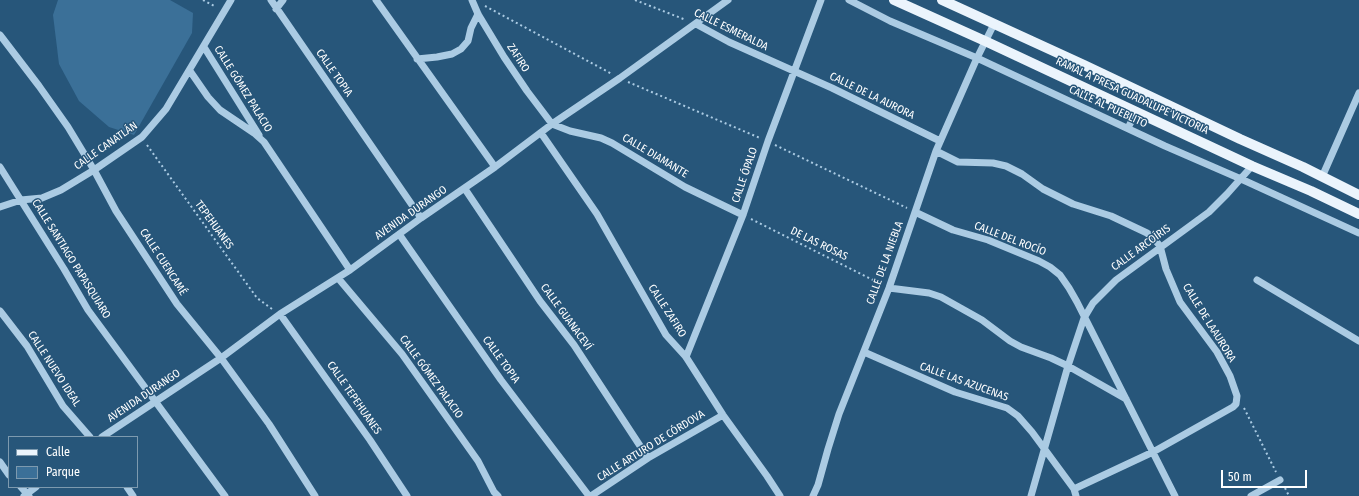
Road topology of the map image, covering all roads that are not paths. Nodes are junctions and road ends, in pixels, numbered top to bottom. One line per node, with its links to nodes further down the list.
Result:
1 (231, 0): 17 (street, CALLE CANATLÁN)
2 (271, 0): 11 (street, CALLE TOPIA)
3 (283, 0): 11 (street)
4 (376, 0): 19 (street)
5 (472, 0): 12 (street, ZAFIRO)
6 (728, 0): 13 (street, AVENIDA DURANGO)
7 (821, 0): 21 (street, CALLE ÓPALO)
8 (849, 0): 18 (street, CALLE AL PUEBLITO)
9 (894, 0): 16 (main road, RAMAL A PRESA GUADALUPE VICTORIA)
10 (942, 0): 14 (main road, RAMAL A PRESA GUADALUPE VICTORIA)
11 (276, 9): 43 (street, CALLE TOPIA)
12 (478, 14): 19 (street); 24 (street, ZAFIRO)
13 (696, 24): 21 (street, CALLE ESMERALDA); 24 (street, AVENIDA DURANGO)
14 (994, 24): 16 (street, CALLE DE LA NIEBLA); 34 (main road, RAMAL A PRESA GUADALUPE VICTORIA)
15 (0, 35): 33 (street, CALLE CUENCAMÉ)
16 (984, 41): 18 (street, CALLE DE LA NIEBLA); 23 (main road, RAMAL A PRESA GUADALUPE VICTORIA)
17 (204, 47): 20 (street, CALLE CANATLÁN); 28 (street, CALLE GÓMEZ PALACIO)
18 (976, 58): 25 (street, CALLE AL PUEBLITO); 27 (street, CALLE DE LA NIEBLA)
19 (417, 59): 32 (street)
20 (190, 71): 28 (street, CALLE GÓMEZ PALACIO); 33 (street, CALLE CANATLÁN)
21 (795, 72): 27 (street, CALLE DE LA AURORA); 42 (street, CALLE ÓPALO)
22 (1359, 93): 34 (street)
23 (1136, 112): 25 (street); 30 (main road, RAMAL A PRESA GUADALUPE VICTORIA)
24 (552, 124): 26 (street, AVENIDA DURANGO); 42 (street, CALLE DIAMANTE)
25 (1128, 128): 35 (street, CALLE AL PUEBLITO)
26 (541, 133): 32 (street, AVENIDA DURANGO); 56 (street, CALLE ZAFIRO)
27 (940, 141): 29 (street, CALLE DE LA NIEBLA)
28 (264, 142): 47 (street, CALLE GÓMEZ PALACIO)
29 (936, 151): 40 (street, CALLE DE LA NIEBLA); 46 (street)
30 (1252, 166): 35 (street, CALLE ARCOÍRIS); 41 (main road, RAMAL A PRESA GUADALUPE VICTORIA)
31 (0, 167): 38 (street, CALLE SANTIAGO PAPASQUIARO)
32 (495, 167): 36 (street, AVENIDA DURANGO)
33 (94, 170): 38 (street, CALLE CANATLÁN); 57 (street, CALLE CUENCAMÉ)
34 (1322, 177): 37 (main road, RAMAL A PRESA GUADALUPE VICTORIA)
35 (1241, 179): 45 (street, CALLE AL PUEBLITO); 46 (street, CALLE ARCOÍRIS)
36 (465, 189): 43 (street, AVENIDA DURANGO); 66 (street, CALLE GUANACEVÍ)
37 (1359, 195)
38 (21, 200): 39 (street, CALLE CANATLÁN); 60 (street, CALLE SANTIAGO PAPASQUIARO)
39 (0, 207)
40 (916, 212): 50 (street, CALLE DE LA NIEBLA); 53 (street, CALLE DEL ROCÍO)
41 (1359, 214)
42 (742, 215): 56 (street, CALLE ÓPALO)
43 (421, 218): 44 (street, AVENIDA DURANGO)
44 (399, 234): 47 (street, AVENIDA DURANGO); 79 (street, CALLE TOPIA)
45 (1359, 234)
46 (1160, 246): 53 (street, CALLE ARCOÍRIS); 65 (street, CALLE DE LAAURORA)
47 (350, 270): 48 (street, AVENIDA DURANGO)
48 (338, 278): 52 (street, AVENIDA DURANGO); 78 (street, CALLE GÓMEZ PALACIO)
49 (1256, 280): 54 (street)
50 (889, 288): 55 (street, CALLE DE LA NIEBLA); 58 (street)
51 (0, 311): 62 (street, CALLE NUEVO IDEAL)
52 (280, 314): 57 (street, AVENIDA DURANGO); 77 (street, CALLE TEPEHUANES)
53 (1084, 318): 58 (street, CALLE ARCOÍRIS); 59 (street, CALLE DEL ROCÍO)
54 (1359, 342)
55 (864, 352): 64 (street, CALLE LAS AZUCENAS); 81 (street, CALLE DE LA NIEBLA)
56 (686, 357): 61 (street, CALLE ZAFIRO)
57 (221, 358): 60 (street, AVENIDA DURANGO); 76 (street, CALLE CUENCAMÉ)
58 (1068, 366): 59 (street); 64 (street, CALLE ARCOÍRIS)
59 (1127, 400): 65 (street, CALLE DEL ROCÍO)
60 (156, 402): 63 (street, AVENIDA DURANGO); 75 (street, CALLE SANTIAGO PAPASQUIARO)
61 (723, 415): 66 (street, CALLE ARTURO DE CÓRDOVA); 80 (street, CALLE ZAFIRO)
62 (89, 436)
63 (104, 436)
64 (1044, 448): 72 (street, CALLE LAS AZUCENAS); 82 (street, CALLE ARCOÍRIS)
65 (1153, 452): 72 (street); 83 (street, CALLE DEL ROCÍO)
66 (648, 458): 79 (street, CALLE ARTURO DE CÓRDOVA)
67 (0, 462): 68 (street)
68 (8, 474)
69 (1280, 480): 84 (street)
70 (35, 488): 73 (street)
71 (127, 488): 74 (street)
72 (1075, 493)
73 (27, 495)
74 (133, 496)
75 (225, 496)
76 (315, 496)
77 (407, 496)
78 (498, 496)
79 (590, 496)
80 (780, 496)
81 (813, 496)
82 (1031, 496)
83 (1175, 496)
84 (1251, 496)

